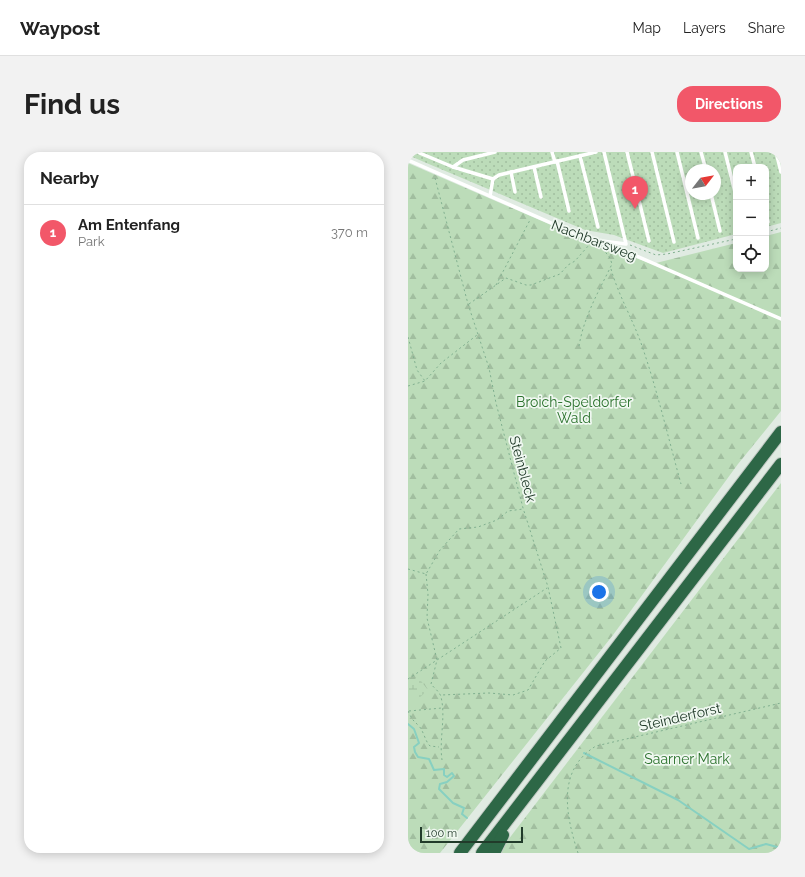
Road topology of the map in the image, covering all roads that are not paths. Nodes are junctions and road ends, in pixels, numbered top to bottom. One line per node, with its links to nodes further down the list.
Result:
1 (417, 152): 18 (lane)
2 (495, 152): 18 (lane)
3 (552, 152): 15 (lane)
4 (596, 152): 13 (lane)
5 (604, 152): 32 (lane)
6 (627, 152): 33 (lane)
7 (652, 152): 34 (lane)
8 (677, 152): 31 (lane)
9 (701, 152): 16 (lane)
10 (726, 152): 23 (lane)
11 (751, 152): 17 (lane)
12 (776, 152): 21 (lane)
13 (580, 156): 15 (lane); 29 (lane)
14 (408, 160): 25 (lane, Nachbarsweg)
15 (556, 162): 19 (lane); 28 (lane)
16 (704, 164)
17 (754, 164)
18 (453, 167): 22 (lane)
19 (534, 167): 20 (lane); 26 (lane)
20 (511, 172): 22 (lane); 24 (lane)
21 (781, 172)
22 (493, 179): 25 (lane)
23 (733, 183)
24 (515, 192)
25 (490, 196): 32 (lane, Nachbarsweg)
26 (541, 197)
27 (712, 200): 30 (lane)
28 (569, 211)
29 (598, 227)
30 (720, 231)
31 (698, 238)
32 (596, 241): 35 (lane, Nachbarsweg)
33 (649, 241)
34 (674, 242)
35 (781, 319)
36 (781, 432): 39 (highway)
37 (781, 464): 38 (highway)
38 (514, 814): 40 (highway); 41 (highway)
39 (460, 853)
40 (482, 853)
41 (494, 853)

